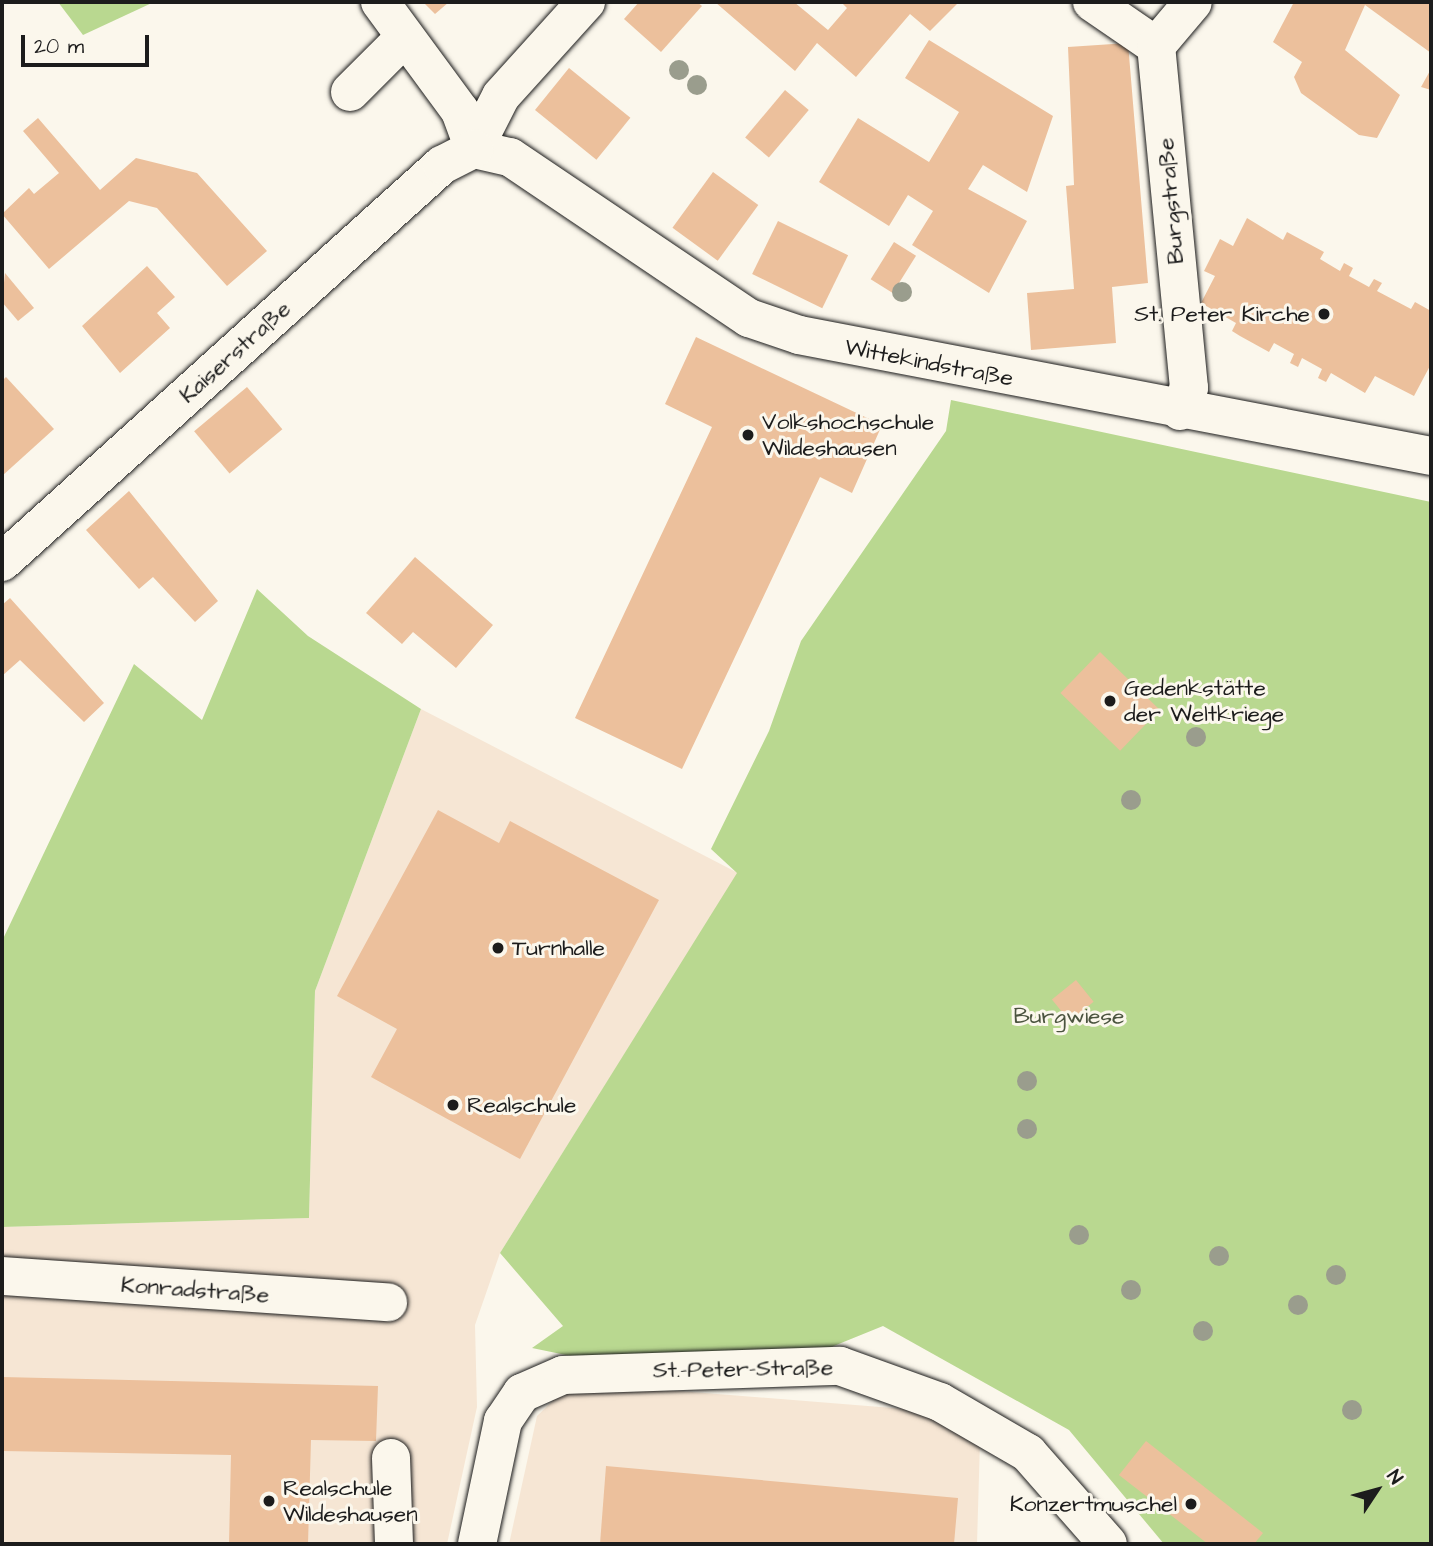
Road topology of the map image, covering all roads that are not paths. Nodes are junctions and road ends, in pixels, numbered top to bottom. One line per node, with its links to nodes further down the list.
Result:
1 (380, 2): 5 (street)
2 (586, 2): 8 (street)
3 (1092, 2): 6 (street)
4 (1193, 2): 6 (street)
5 (405, 37): 7 (street); 8 (street)
6 (1156, 46): 9 (street, Burgstraße)
7 (350, 92)
8 (474, 149): 9 (street, Wittekindstraße); 11 (street, Kaiserstraße)
9 (1180, 411): 10 (street, Wittekindstraße)
10 (1431, 456)
11 (2, 562)
12 (2, 1276): 13 (street, Konradstraße)
13 (388, 1302)
14 (391, 1458): 15 (street)
15 (394, 1544)
16 (477, 1544): 17 (street, St.-Peter-Straße)
17 (1108, 1544)

